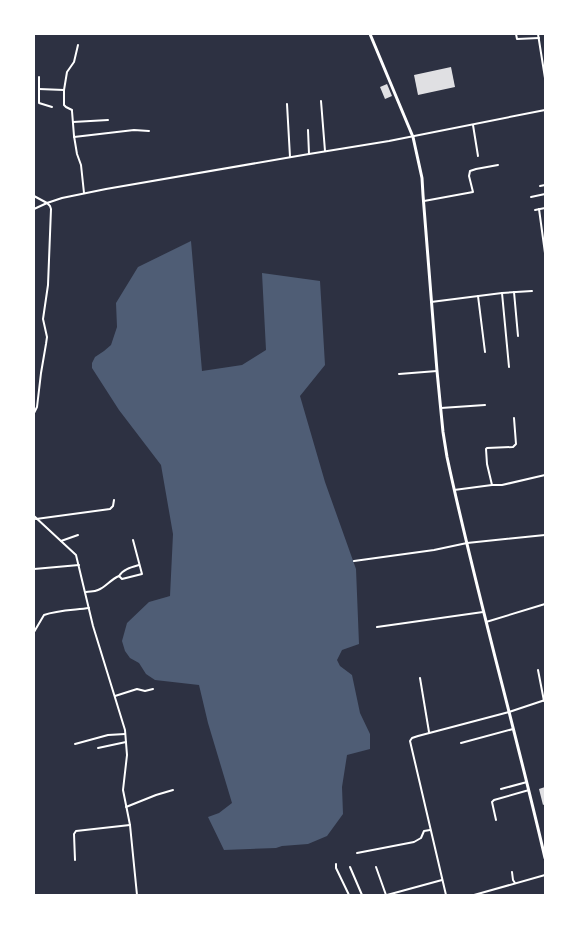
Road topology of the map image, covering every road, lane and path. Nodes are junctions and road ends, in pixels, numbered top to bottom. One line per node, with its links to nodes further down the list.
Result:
1 (370, 34): 19 (highway)
2 (516, 34): 4 (street)
3 (538, 34): 4 (street)
4 (539, 38): 7 (street)
5 (78, 45): 9 (street)
6 (39, 77): 8 (street)
7 (545, 78)
8 (39, 89): 9 (street); 12 (street)
9 (64, 90): 15 (street)
10 (321, 101): 21 (street)
11 (286, 104): 24 (street)
12 (52, 106)
13 (545, 110): 16 (street)
14 (108, 120): 15 (street)
15 (73, 122): 20 (street)
16 (473, 125): 19 (street); 23 (street)
17 (308, 130): 22 (street)
18 (149, 131): 20 (street)
19 (413, 136): 21 (street); 32 (highway)
20 (74, 137): 28 (street)
21 (325, 151): 22 (street)
22 (309, 154): 24 (street)
23 (478, 156)
24 (290, 157): 28 (street)
25 (498, 165): 32 (street)
26 (545, 185): 27 (street)
27 (540, 186)
28 (84, 193): 33 (street)
29 (545, 194): 31 (street)
30 (34, 196): 33 (street)
31 (531, 197)
32 (424, 201): 44 (highway)
33 (46, 203): 35 (street); 52 (street)
34 (545, 208): 36 (street)
35 (34, 209)
36 (539, 209): 37 (street); 38 (street)
37 (534, 210)
38 (545, 249): 39 (street)
39 (545, 253)
40 (532, 291): 41 (street)
41 (514, 292): 42 (street); 45 (street)
42 (502, 293): 43 (street); 47 (street)
43 (478, 296): 44 (street); 46 (street)
44 (431, 302): 48 (highway)
45 (518, 336)
46 (485, 352)
47 (509, 367)
48 (437, 371): 49 (street); 51 (highway)
49 (399, 374)
50 (485, 405): 51 (street)
51 (441, 408): 56 (highway)
52 (34, 413)
53 (514, 418): 55 (street)
54 (545, 475): 55 (street)
55 (492, 485): 56 (street)
56 (454, 490): 64 (highway)
57 (114, 500): 59 (street)
58 (34, 516): 59 (street)
59 (36, 519): 63 (street)
60 (78, 535): 63 (street)
61 (545, 535): 64 (street)
62 (133, 540): 67 (street)
63 (61, 541): 66 (street)
64 (467, 543): 65 (street); 73 (highway)
65 (354, 561)
66 (79, 565): 68 (street); 70 (street)
67 (140, 565): 69 (street); 69 (street)
68 (34, 567)
69 (119, 576): 70 (street)
70 (86, 592): 72 (street)
71 (545, 604): 74 (street)
72 (89, 608): 76 (street); 80 (street)
73 (483, 612): 74 (highway); 75 (street)
74 (486, 622): 82 (highway)
75 (377, 626)
76 (34, 632)
77 (538, 670): 81 (street)
78 (420, 678): 84 (street)
79 (153, 689): 80 (street)
80 (115, 696): 85 (street)
81 (545, 701): 82 (street)
82 (509, 712): 83 (highway); 84 (street)
83 (513, 729): 87 (street); 90 (highway)
84 (429, 733): 97 (street)
85 (125, 734): 86 (street); 88 (street)
86 (126, 742): 89 (street); 94 (street)
87 (462, 743)
88 (75, 744)
89 (98, 748)
90 (527, 782): 91 (street); 93 (highway)
91 (501, 789)
92 (173, 790): 94 (street)
93 (529, 790): 95 (street); 99 (highway)
94 (126, 807): 96 (street)
95 (496, 820)
96 (130, 825): 100 (street); 108 (street)
97 (430, 830): 98 (street); 106 (street)
98 (357, 853)
99 (545, 858)
100 (75, 860)
101 (336, 864): 109 (street)
102 (350, 867): 110 (street)
103 (376, 867): 111 (street)
104 (512, 872): 107 (street)
105 (545, 875): 107 (street)
106 (442, 880): 111 (street); 112 (street)
107 (515, 883): 113 (street)
108 (137, 895)
109 (349, 895)
110 (362, 895)
111 (386, 895)
112 (446, 895)
113 (474, 895)

